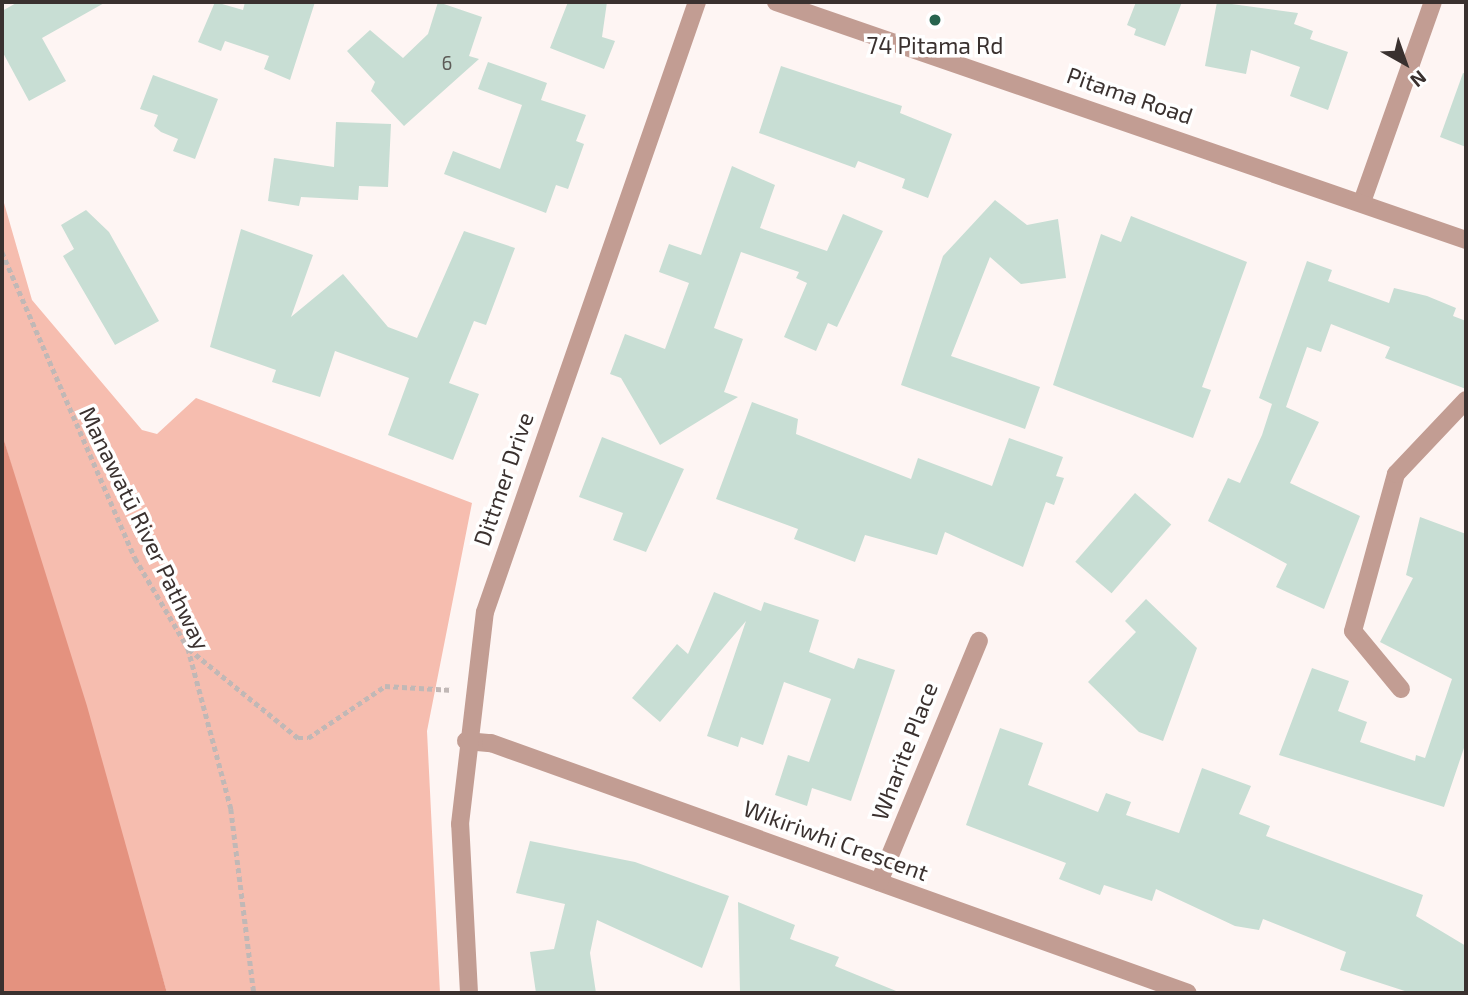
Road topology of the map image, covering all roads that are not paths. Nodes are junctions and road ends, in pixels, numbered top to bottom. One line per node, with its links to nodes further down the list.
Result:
1 (697, 2): 9 (street, Dittmer Drive)
2 (776, 2): 4 (street, Pitama Road)
3 (1433, 2): 4 (street)
4 (1362, 202): 5 (street, Pitama Road)
5 (1466, 240)
6 (1466, 400): 8 (street)
7 (979, 641): 10 (street, Wharite Place)
8 (1401, 689)
9 (466, 741): 10 (street, Wikiriwhi Crescent); 11 (street, Dittmer Drive)
10 (879, 882): 12 (street, Wikiriwhi Crescent)
11 (469, 993)
12 (1188, 993)

